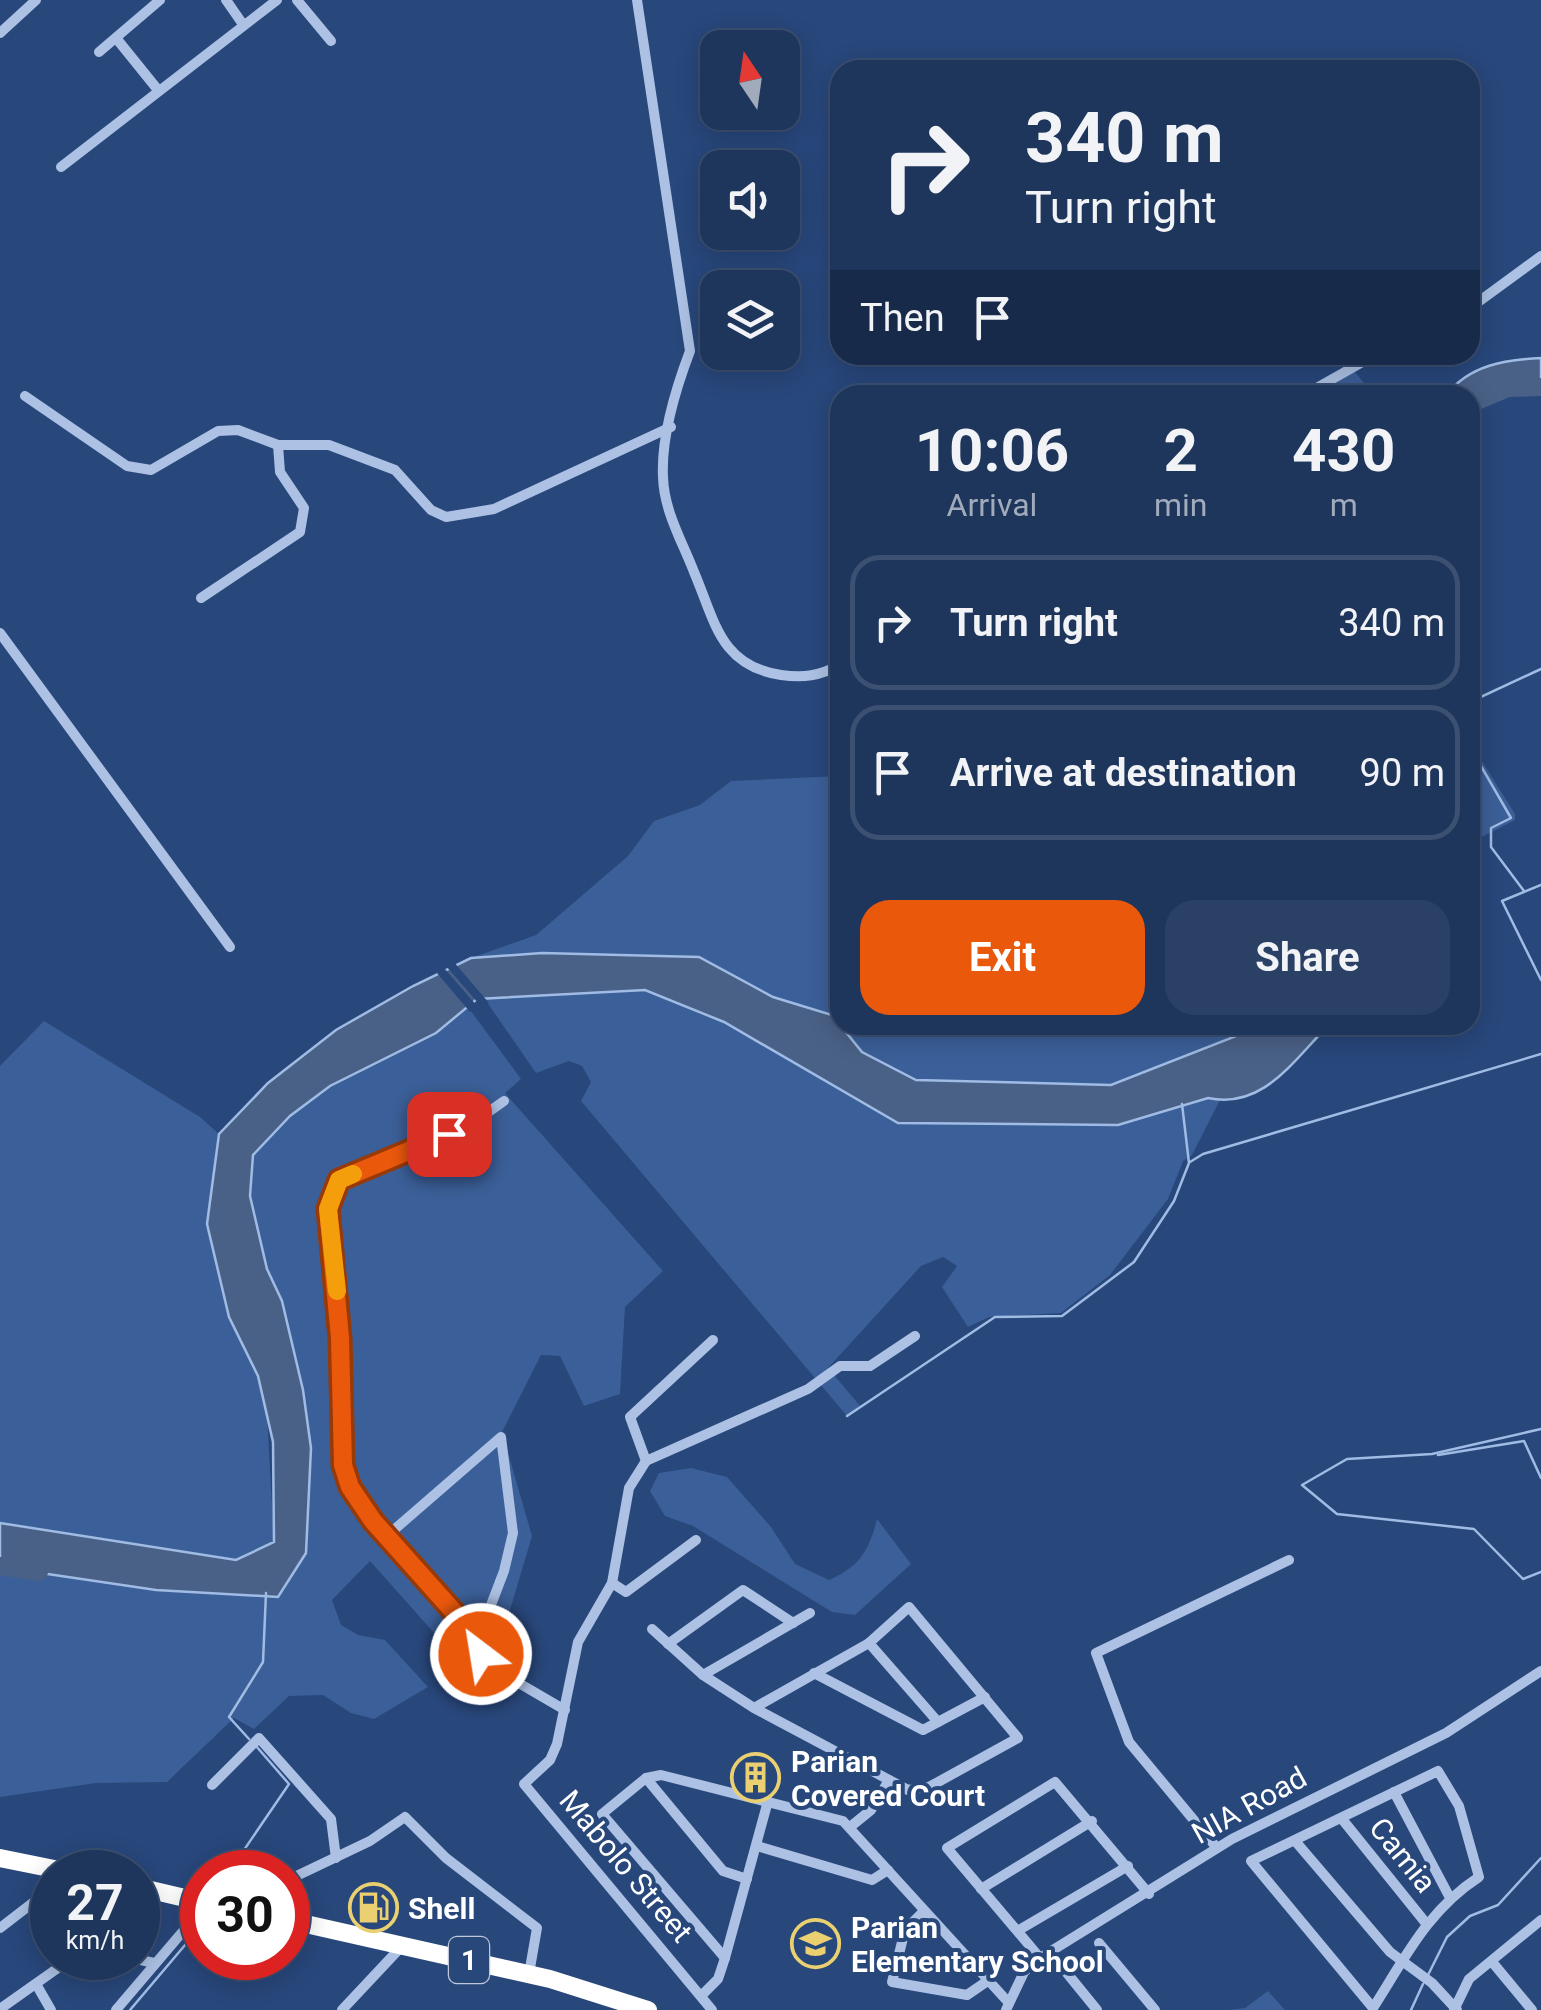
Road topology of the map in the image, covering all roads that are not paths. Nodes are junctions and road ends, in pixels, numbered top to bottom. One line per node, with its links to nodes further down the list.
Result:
1 (36, 0): 8 (street)
2 (160, 0): 9 (street)
3 (226, 0): 7 (street)
4 (277, 0): 7 (street)
5 (297, 0): 10 (street)
6 (637, 0): 19 (street)
7 (242, 23): 12 (street)
8 (0, 33)
9 (116, 38): 11 (street); 12 (street)
10 (332, 41)
11 (100, 52)
12 (158, 90): 13 (street)
13 (62, 167)
14 (1541, 256): 15 (street)
15 (1480, 301)
16 (1357, 365): 17 (street)
17 (1322, 385)
18 (26, 396): 20 (street)
19 (670, 427): 20 (street); 23 (street)
20 (278, 445): 21 (street)
21 (200, 598)
22 (0, 632): 24 (street)
23 (830, 669)
24 (230, 947)
25 (504, 1101): 29 (street)
26 (915, 1336): 28 (street)
27 (713, 1340): 28 (street)
28 (646, 1461): 32 (street, Mabolo Street)
29 (388, 1536): 36 (street); 36 (street)
30 (696, 1540): 32 (street)
31 (1289, 1560): 56 (street)
32 (612, 1583): 44 (street, Mabolo Street)
33 (810, 1613): 34 (street)
34 (792, 1622): 38 (street); 41 (street)
35 (652, 1629): 38 (street)
36 (478, 1639): 44 (street)
37 (869, 1643): 40 (street); 42 (street); 45 (street)
38 (668, 1644): 41 (street)
39 (1541, 1670): 56 (street, NIA Road)
40 (814, 1674): 43 (street); 45 (street)
41 (703, 1675): 43 (street)
42 (984, 1697): 45 (street); 47 (street)
43 (754, 1708): 47 (street)
44 (565, 1710): 88 (street, Mabolo Street)
45 (938, 1722)
46 (646, 1778): 50 (street); 63 (street); 78 (street)
47 (889, 1780): 53 (street)
48 (212, 1785): 58 (street)
49 (1394, 1792): 51 (street); 66 (street); 66 (street)
50 (768, 1800): 53 (street); 55 (street)
51 (1342, 1820): 54 (street); 69 (street, Camia)
52 (1092, 1821): 60 (street); 64 (street); 64 (street)
53 (850, 1827): 62 (street)
54 (1296, 1842): 80 (street); 80 (street)
55 (756, 1846): 62 (street); 63 (street)
56 (1217, 1848): 65 (street, NIA Road)
57 (0, 1858): 59 (highway)
58 (336, 1858): 61 (street); 83 (street)
59 (30, 1864)
60 (1128, 1866): 65 (street); 73 (street)
61 (310, 1870)
62 (888, 1870): 68 (street)
63 (747, 1879): 78 (street)
64 (981, 1889): 73 (street)
65 (1149, 1894): 79 (street, NIA Road)
66 (1449, 1896): 69 (street)
67 (30, 1905): 71 (street)
68 (924, 1911): 86 (street); 86 (street)
69 (1425, 1922): 80 (street)
70 (310, 1925): 76 (highway, 1)
71 (0, 1928)
72 (1538, 1928): 81 (street)
73 (1019, 1930): 79 (street)
74 (180, 1933): 77 (street)
75 (1099, 1943): 98 (street)
76 (403, 1946): 83 (highway, 1); 94 (street)
77 (160, 1957)
78 (726, 1958): 88 (street)
79 (1040, 1958): 89 (street, NIA Road)
80 (1403, 1962): 91 (street)
81 (1493, 1963): 91 (street); 99 (street)
82 (1062, 1967): 97 (street)
83 (529, 1974): 95 (highway, 1)
84 (42, 1980): 87 (street)
85 (141, 1980): 93 (street)
86 (986, 1982): 89 (street)
87 (36, 1984): 90 (street); 92 (street)
88 (701, 1996): 96 (street, Mabolo Street)
89 (1007, 2007)
90 (0, 2008)
91 (1455, 2009)
92 (52, 2010)
93 (116, 2010)
94 (342, 2010)
95 (648, 2010)
96 (712, 2010)
97 (1098, 2010)
98 (1155, 2010)
99 (1532, 2010)

